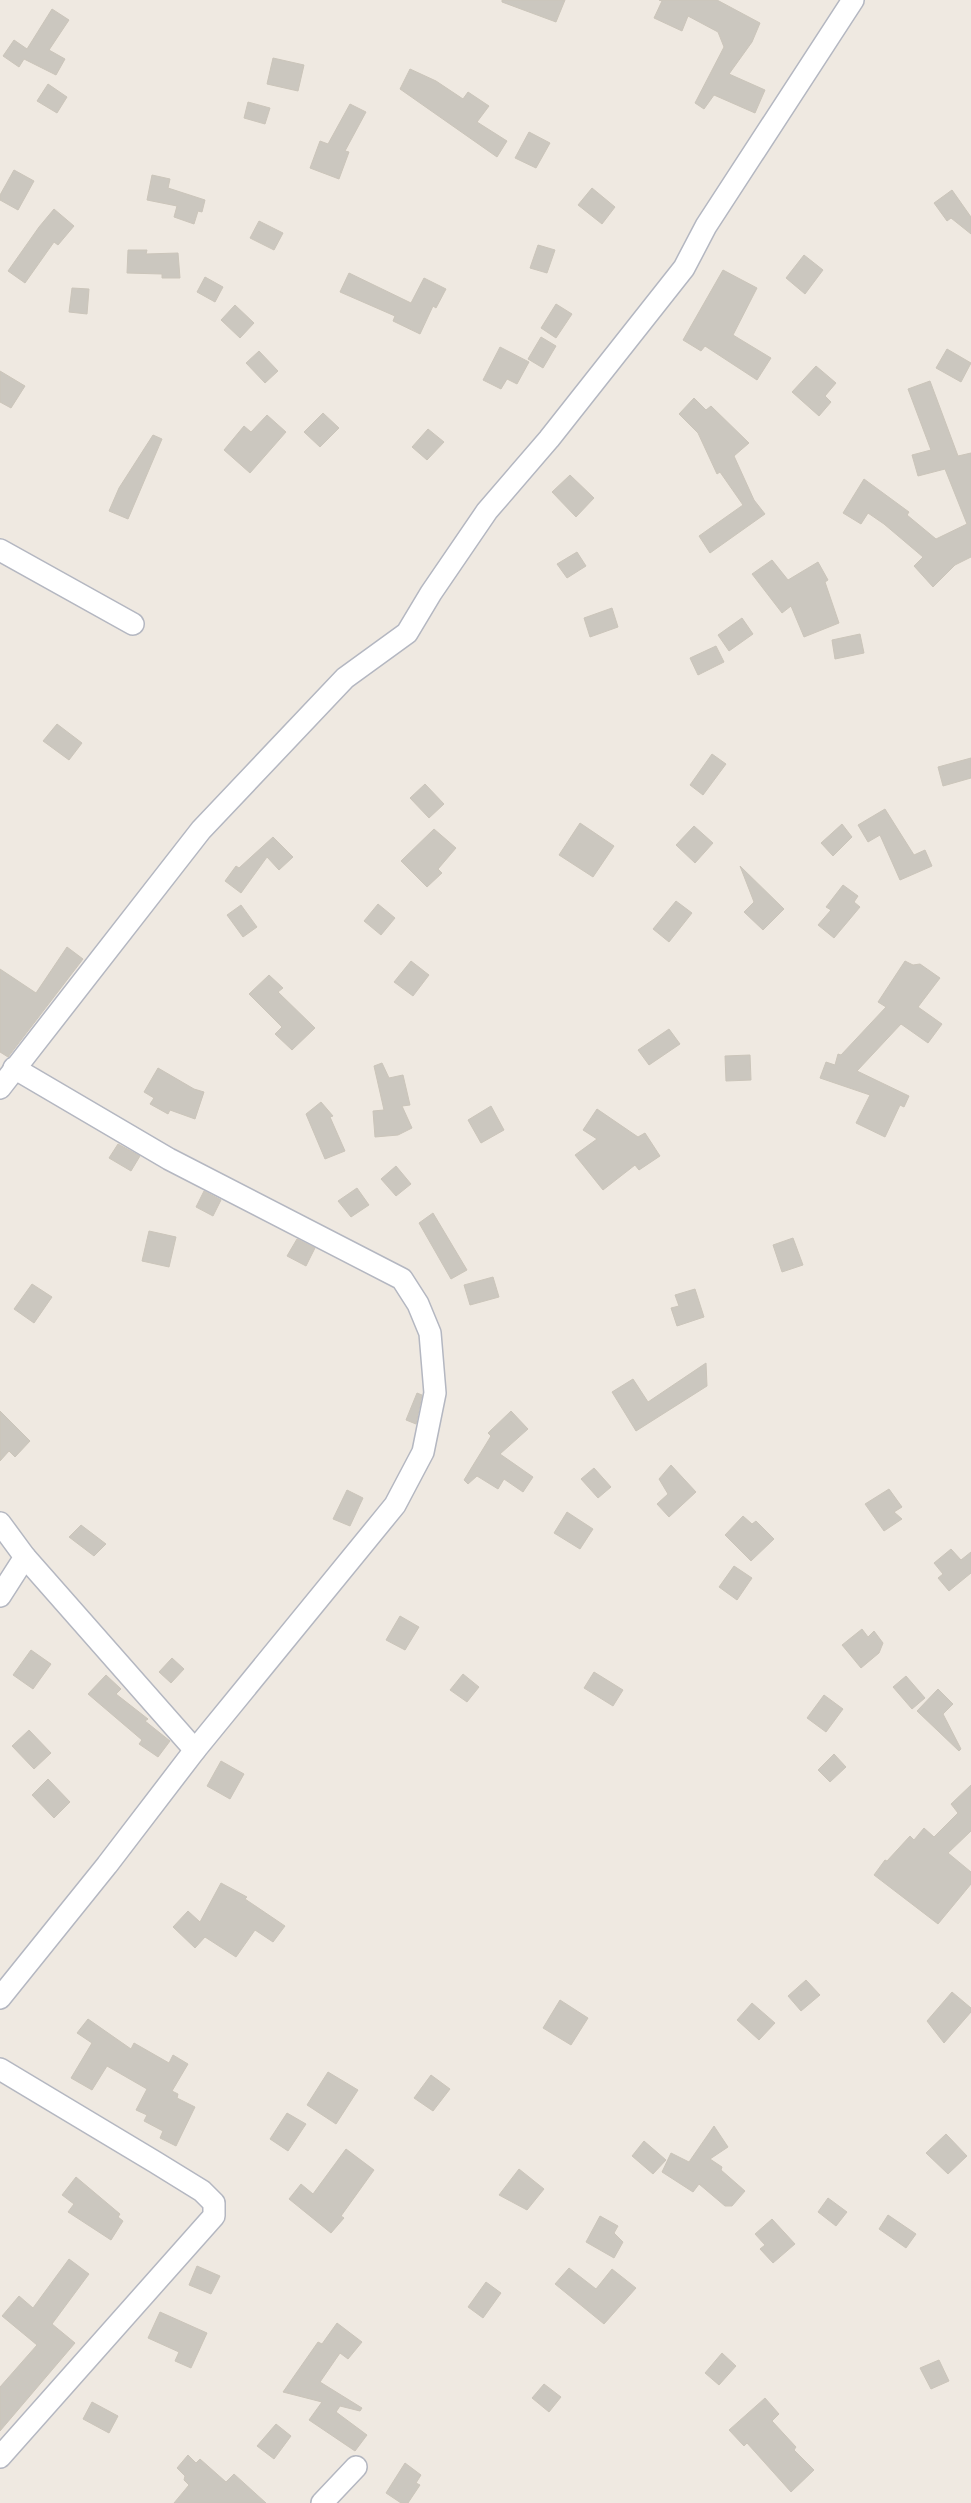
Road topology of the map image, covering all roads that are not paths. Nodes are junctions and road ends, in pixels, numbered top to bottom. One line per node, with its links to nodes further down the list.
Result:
1 (853, 0): 4 (street)
2 (0, 550): 3 (street)
3 (133, 624)
4 (14, 1068): 5 (street); 9 (street)
5 (0, 1088)
6 (0, 1524): 7 (street)
7 (25, 1557): 8 (street); 9 (street)
8 (0, 1596)
9 (196, 1750): 10 (street)
10 (0, 1998)
11 (0, 2069): 12 (street)
12 (0, 2457)
13 (356, 2467): 14 (street)
14 (322, 2503)

